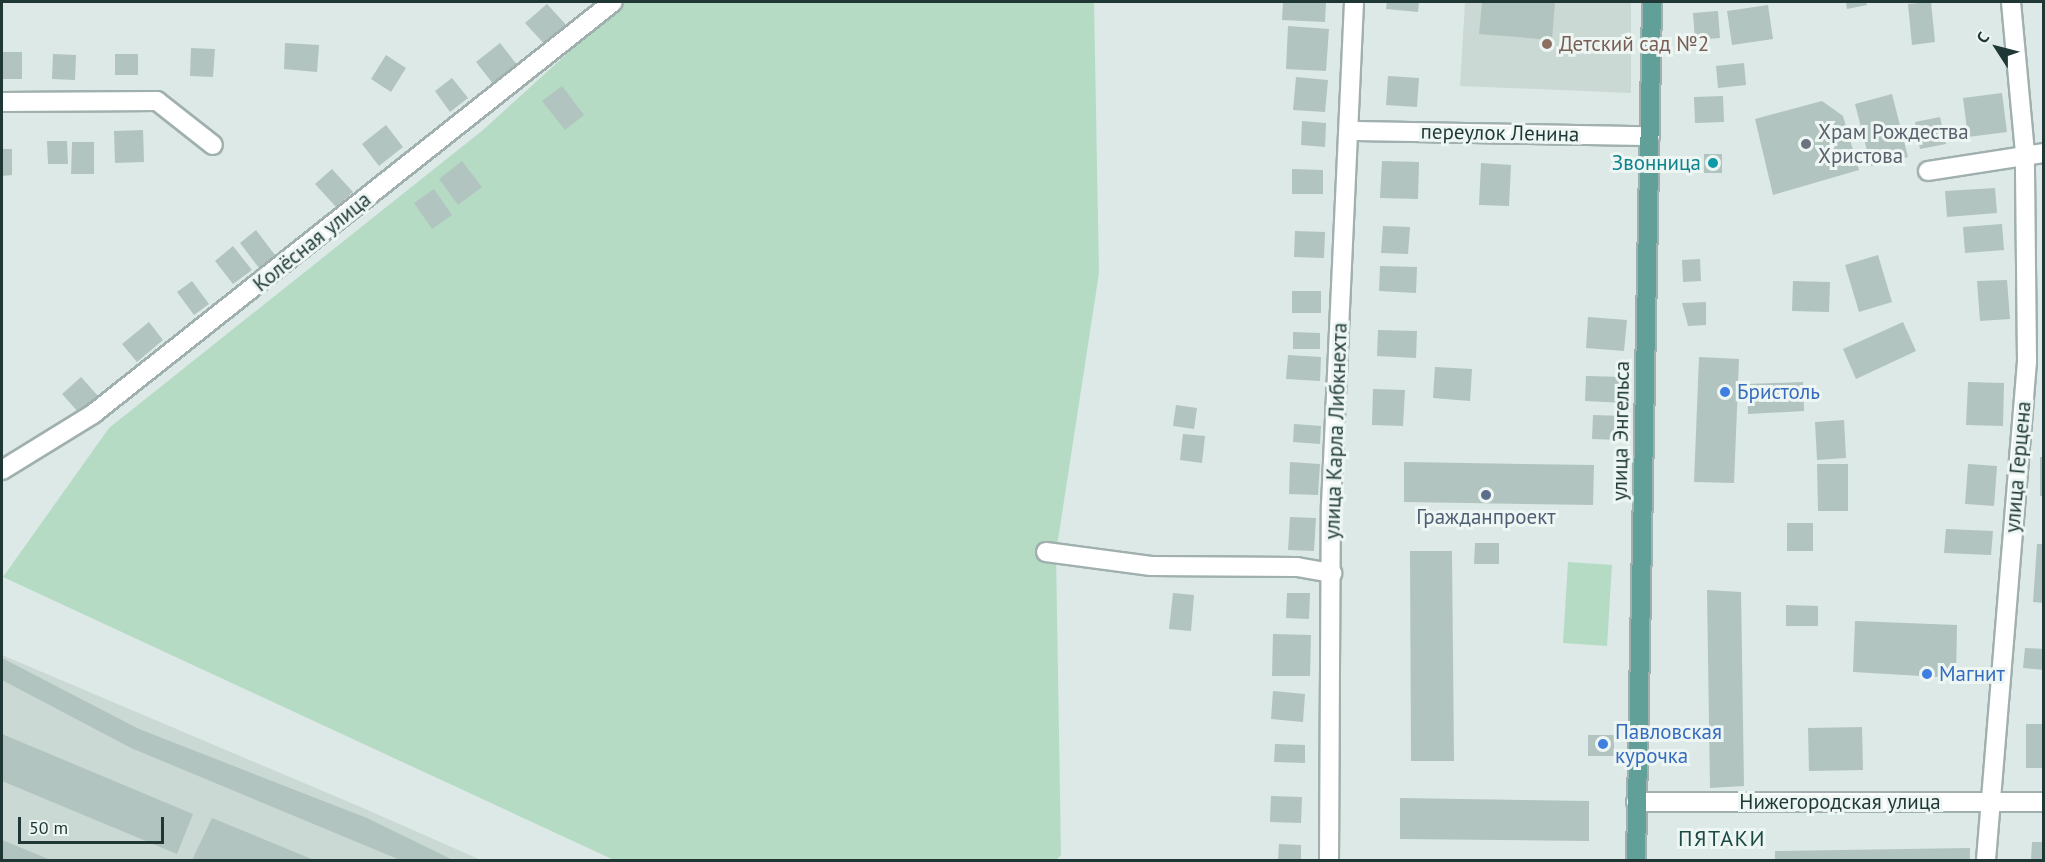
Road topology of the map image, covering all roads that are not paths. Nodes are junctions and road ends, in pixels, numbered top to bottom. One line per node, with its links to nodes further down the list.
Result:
1 (613, 2): 12 (street, Колёсная улица)
2 (1354, 2): 6 (street, улица Карла Либкнехта)
3 (1652, 2): 7 (main road, улица Энгельса)
4 (2011, 2): 9 (street, улица Герцена)
5 (2, 102): 8 (street)
6 (1351, 130): 7 (street, переулок Ленина); 14 (street, улица Карла Либкнехта)
7 (1650, 135): 16 (main road, улица Энгельса)
8 (213, 145)
9 (2025, 153): 10 (street); 11 (street); 15 (street, улица Герцена)
10 (2043, 153)
11 (1928, 171)
12 (2, 470)
13 (1046, 552): 14 (street)
14 (1332, 573): 18 (street, улица Карла Либкнехта)
15 (1990, 801): 16 (street, Нижегородская улица); 17 (street, Нижегородская улица); 20 (street, улица Герцена)
16 (1636, 802): 19 (main road, улица Энгельса)
17 (2043, 802)
18 (1329, 861)
19 (1636, 861)
20 (1986, 861)

